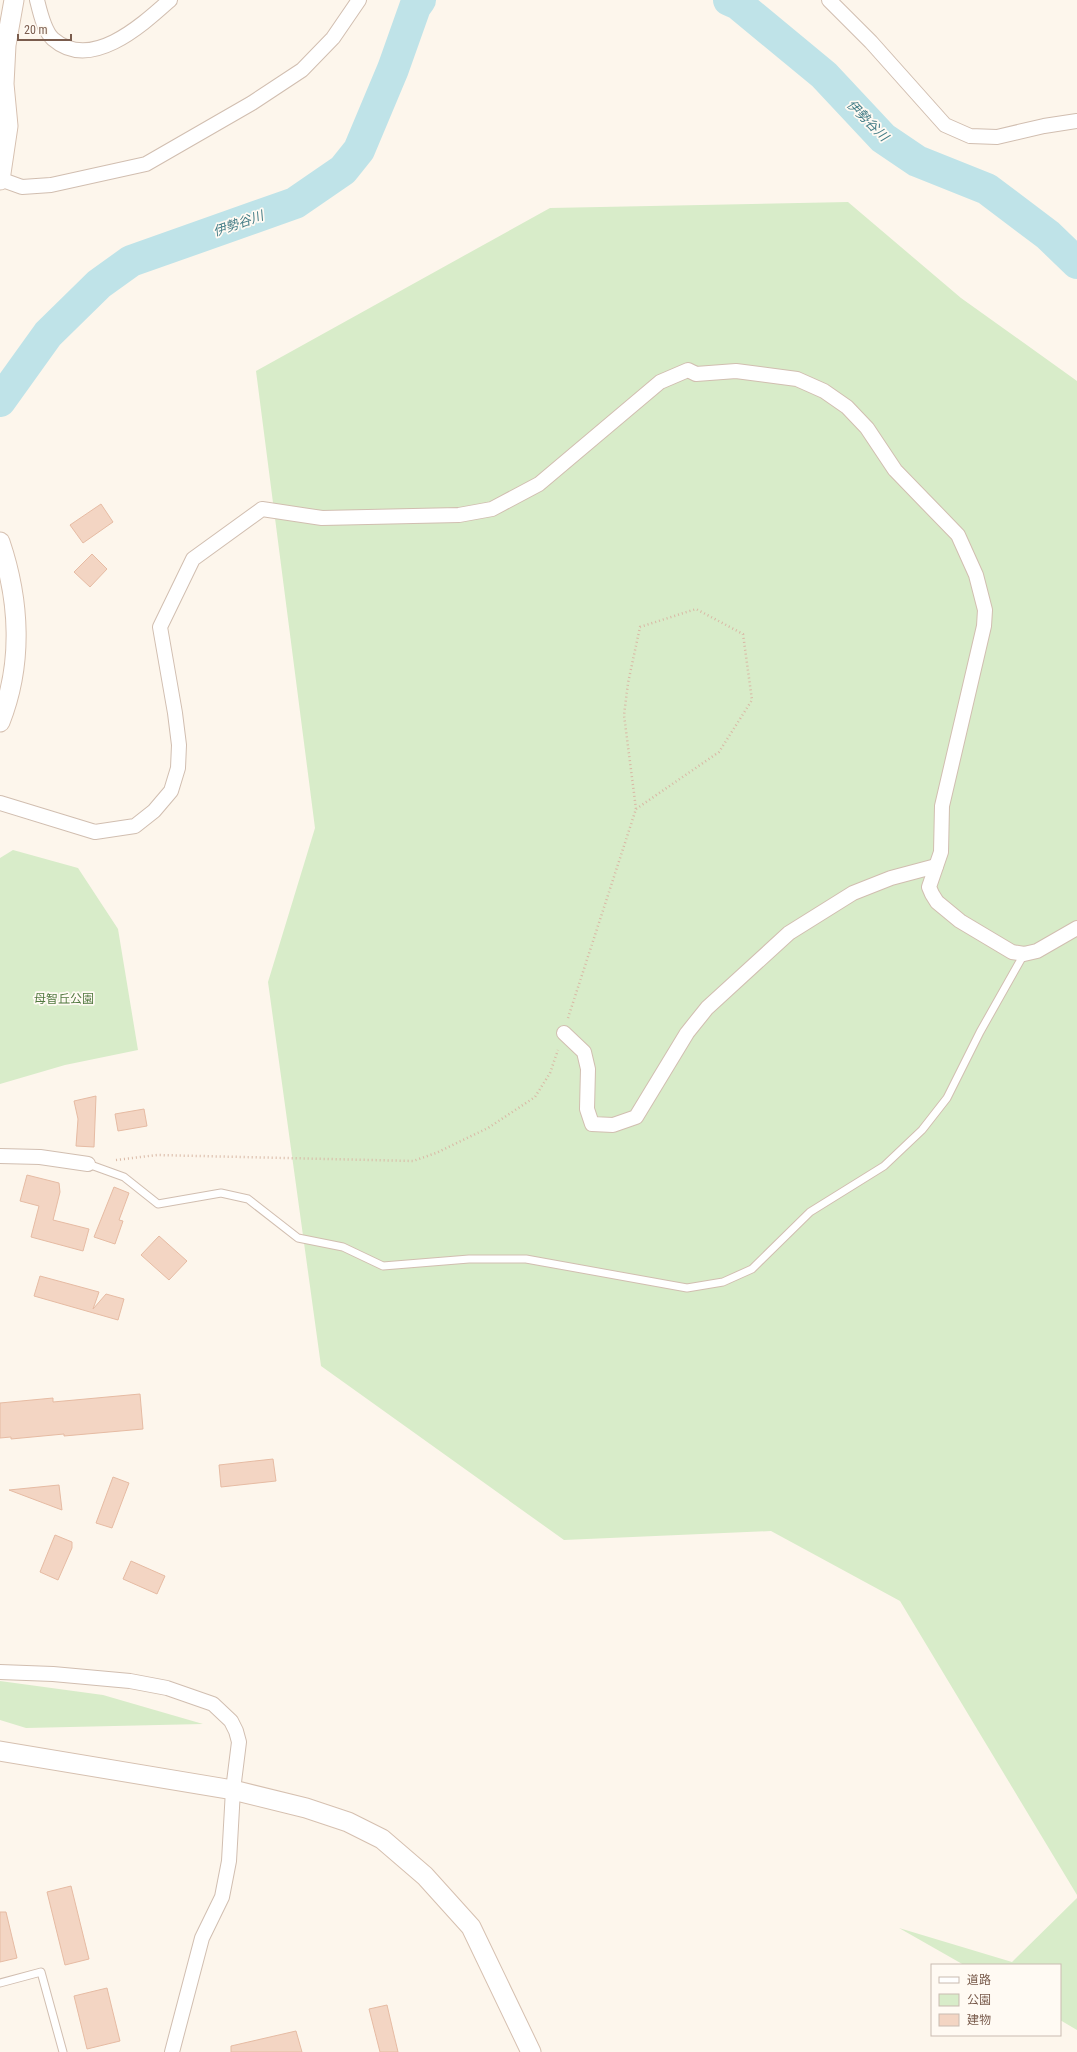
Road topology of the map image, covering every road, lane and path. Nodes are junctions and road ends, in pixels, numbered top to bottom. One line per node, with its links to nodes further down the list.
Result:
1 (14, 0): 7 (street)
2 (37, 0): 3 (street)
3 (170, 0)
4 (359, 0): 7 (street)
5 (829, 0): 6 (street)
6 (1077, 121)
7 (0, 180)
8 (0, 542): 9 (street)
9 (0, 722)
10 (0, 803): 12 (street)
11 (636, 809): 11 (path); 15 (path)
12 (936, 866): 14 (street); 15 (street)
13 (1077, 928): 14 (street)
14 (1024, 954): 17 (lane)
15 (564, 1033): 17 (path)
16 (0, 1156): 17 (street)
17 (88, 1164)
18 (0, 1672): 20 (street)
19 (0, 1752): 20 (street)
20 (233, 1790): 23 (street); 24 (street)
21 (0, 1983): 22 (lane)
22 (63, 2052)
23 (172, 2052)
24 (531, 2052)

